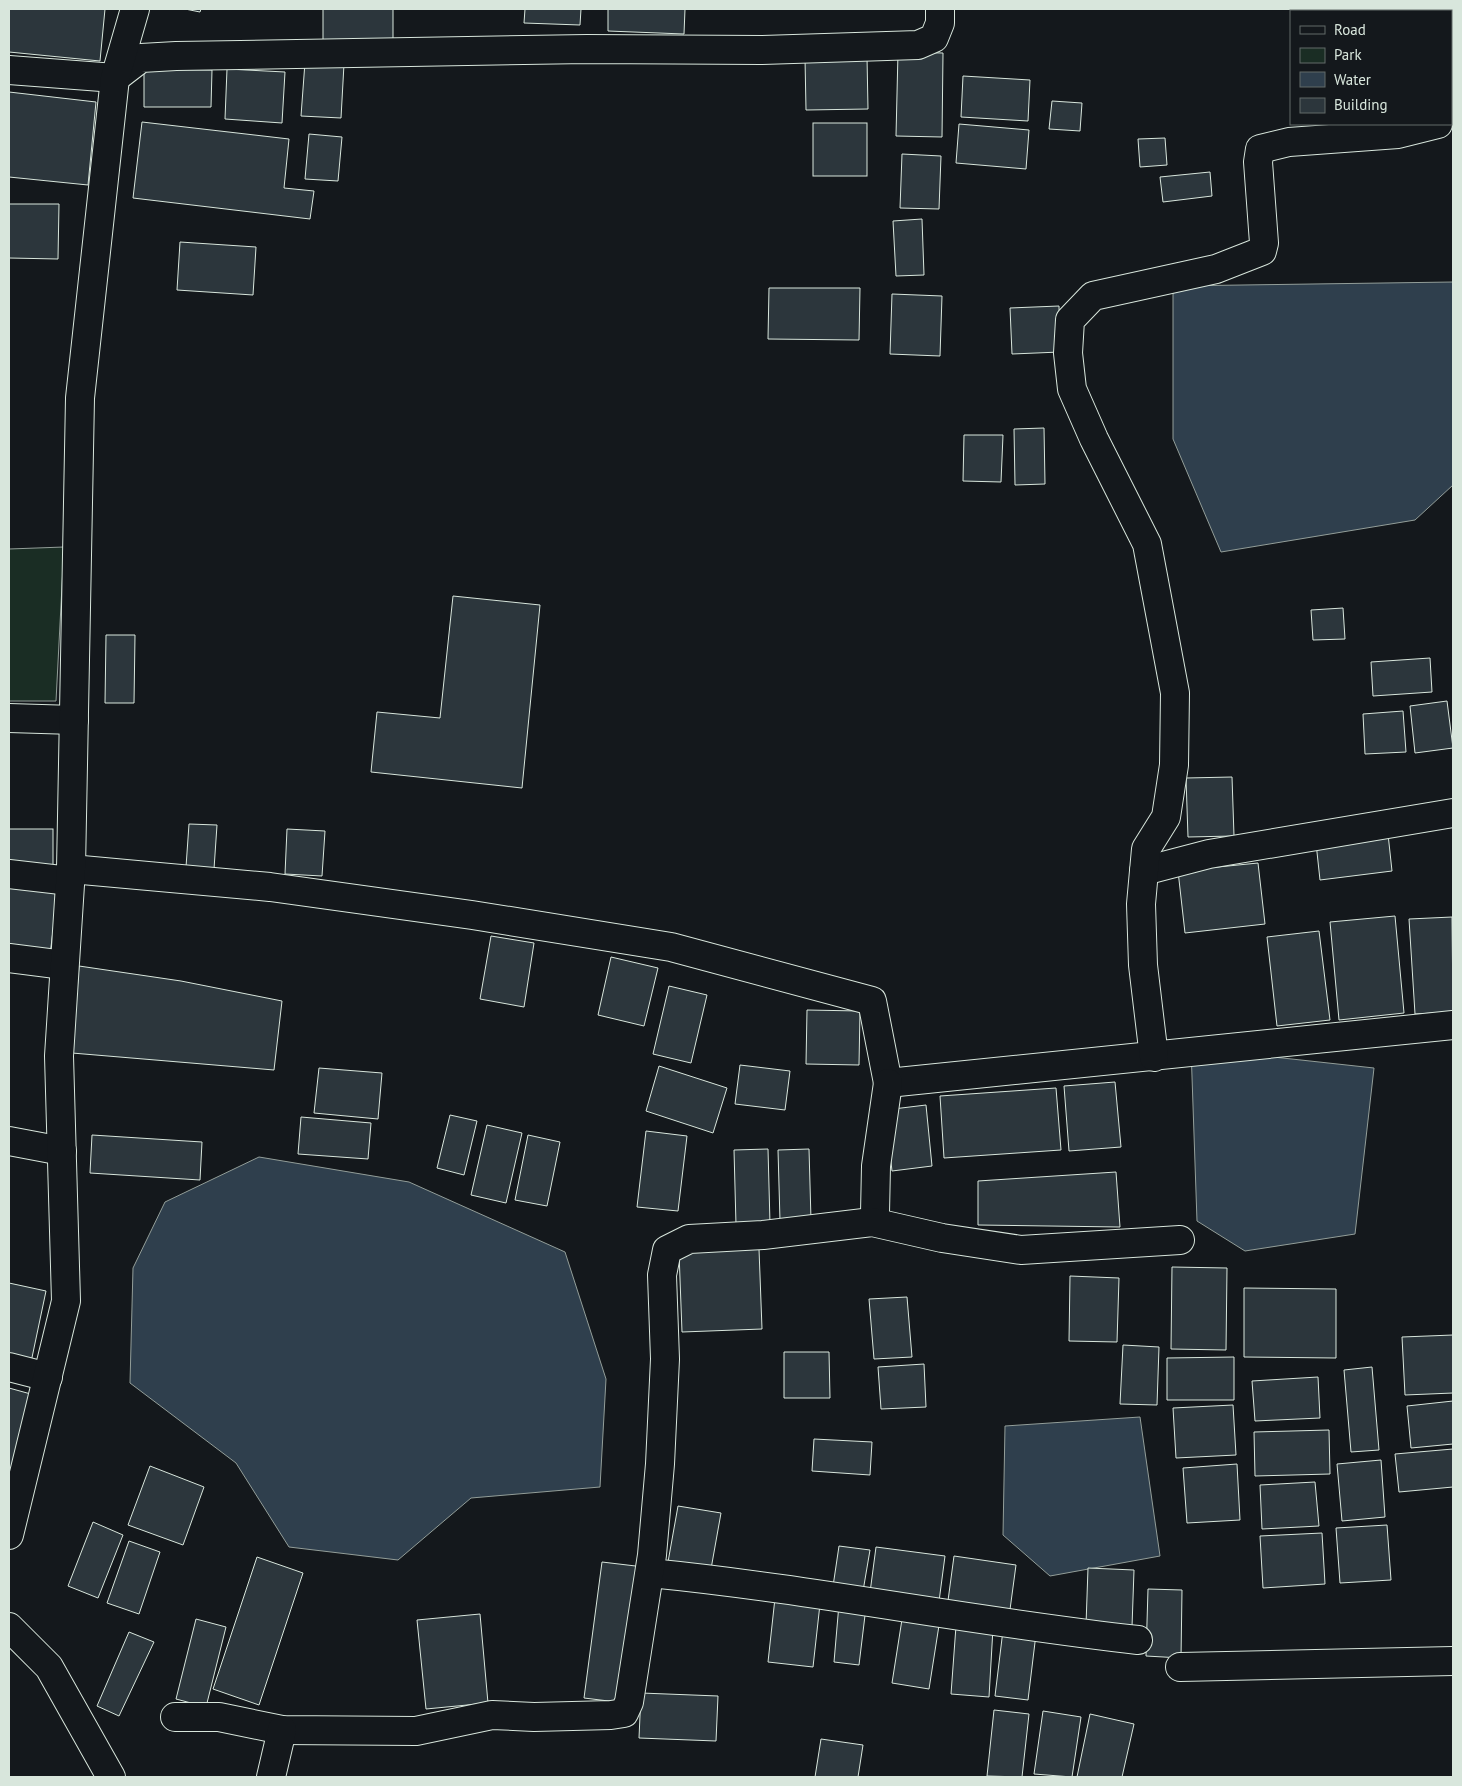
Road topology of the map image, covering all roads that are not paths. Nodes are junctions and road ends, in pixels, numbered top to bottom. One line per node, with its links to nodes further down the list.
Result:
1 (135, 9): 4 (street)
2 (940, 9): 4 (street)
3 (9, 70): 4 (street)
4 (116, 78): 7 (street)
5 (1434, 125): 9 (street)
6 (9, 718): 7 (street)
7 (74, 720): 11 (street)
8 (1453, 813): 9 (street)
9 (1144, 870): 15 (street)
10 (9, 874): 11 (street)
11 (71, 875): 13 (street); 16 (street)
12 (9, 958): 13 (street)
13 (64, 965): 18 (street)
14 (1453, 1025): 15 (street)
15 (1154, 1057): 16 (street)
16 (888, 1083): 19 (street)
17 (9, 1141): 18 (street)
18 (62, 1151): 22 (street)
19 (872, 1222): 20 (street); 24 (street)
20 (1180, 1240)
21 (9, 1367): 22 (street)
22 (48, 1377): 23 (street)
23 (9, 1536)
24 (650, 1573): 26 (street); 30 (street)
25 (9, 1627): 31 (street)
26 (1138, 1640)
27 (1453, 1661): 28 (street)
28 (1180, 1667)
29 (175, 1717): 30 (street)
30 (282, 1730): 32 (street)
31 (111, 1777)
32 (271, 1777)

